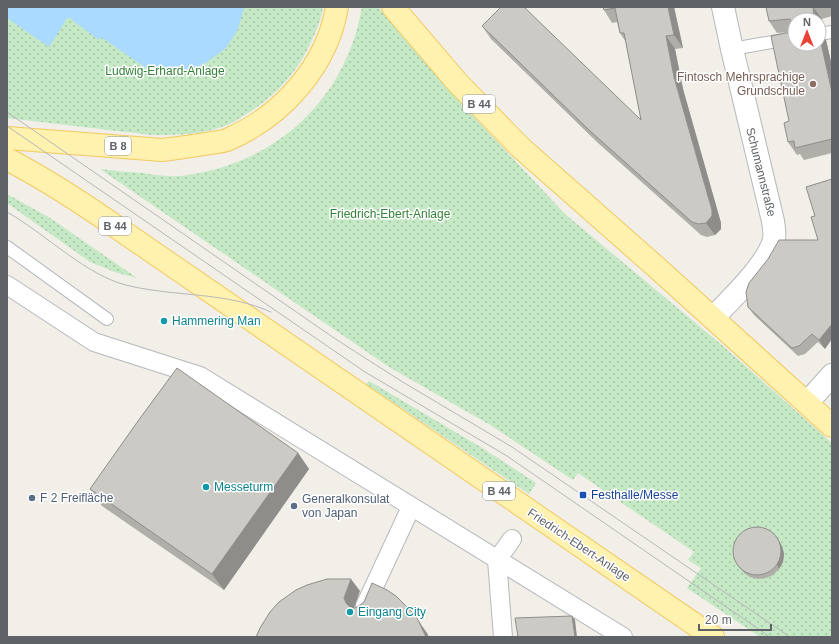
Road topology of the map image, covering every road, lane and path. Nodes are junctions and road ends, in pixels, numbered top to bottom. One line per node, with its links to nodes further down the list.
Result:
1 (337, 7): 6 (main road, B 8)
2 (393, 7): 10 (main road, B 44)
3 (723, 7): 5 (street, Schumannstraße)
4 (787, 39): 5 (lane)
5 (732, 49): 10 (street, Schumannstraße)
6 (7, 138)
7 (7, 159): 21 (main road, Friedrich-Ebert-Anlage / B 44)
8 (7, 247): 11 (lane)
9 (7, 285): 15 (street)
10 (713, 318): 13 (main road, B 44)
11 (107, 319)
12 (832, 375): 13 (street)
13 (807, 403): 14 (main road, B 44)
14 (832, 426)
15 (411, 507): 17 (street); 18 (street)
16 (512, 539): 17 (street)
17 (497, 560): 19 (street); 20 (street)
18 (363, 610)
19 (504, 637)
20 (623, 637)
21 (712, 637)

